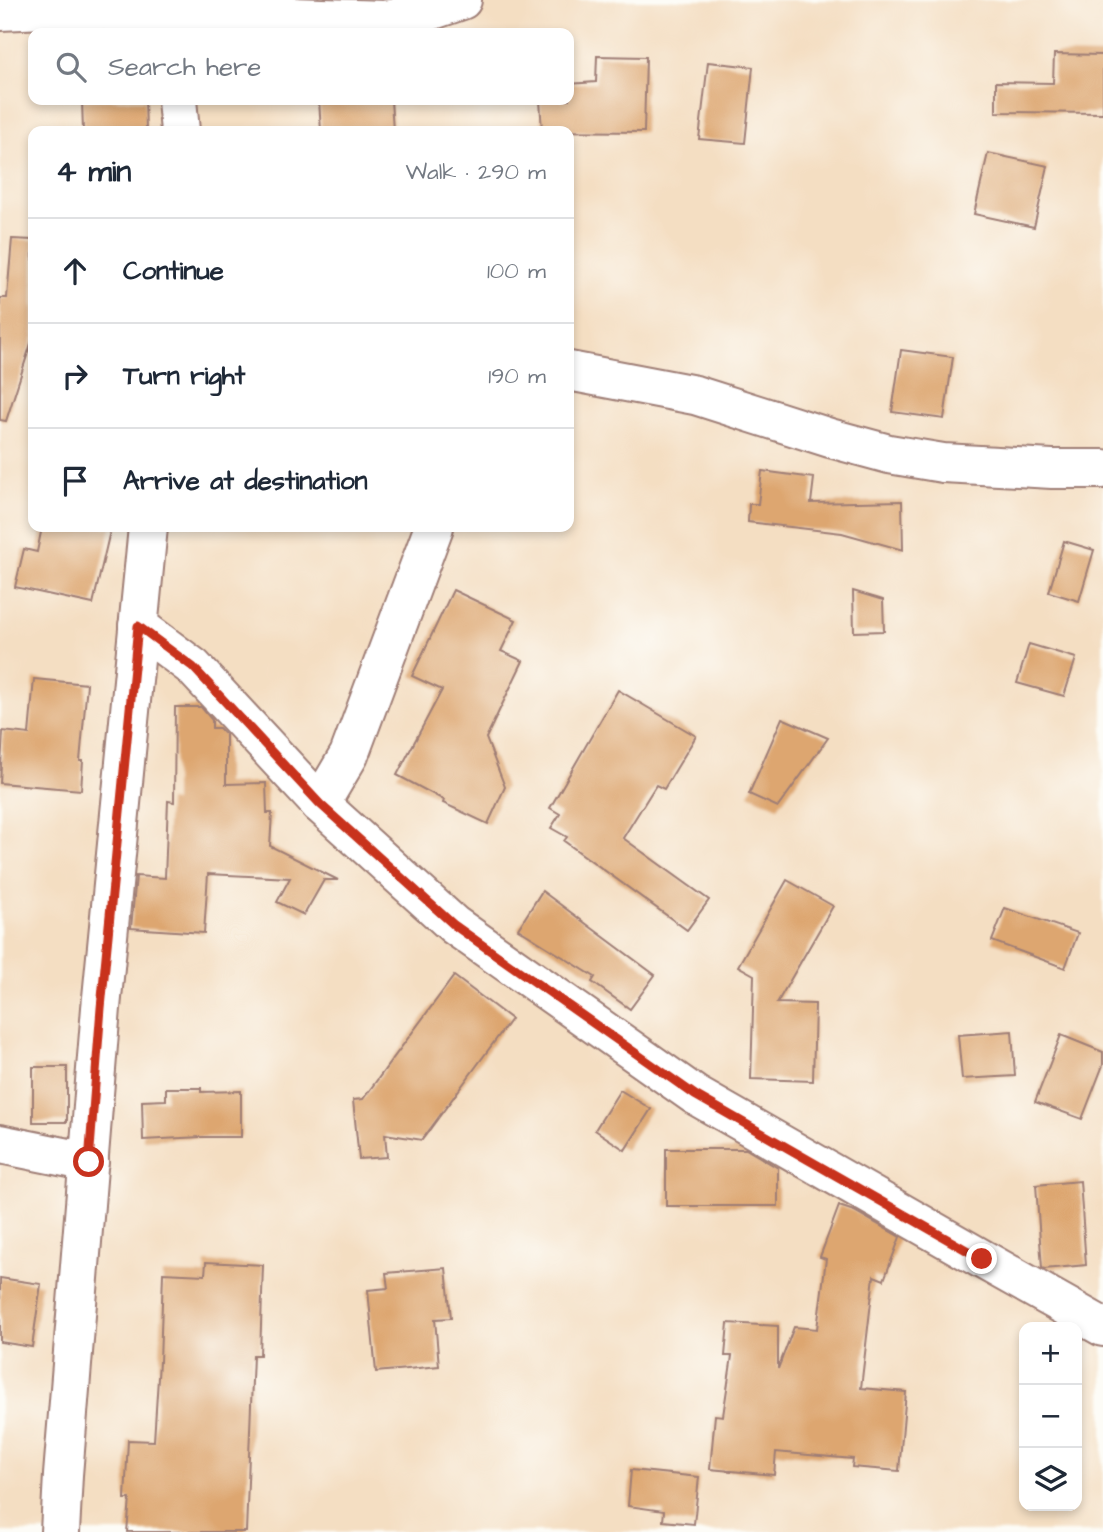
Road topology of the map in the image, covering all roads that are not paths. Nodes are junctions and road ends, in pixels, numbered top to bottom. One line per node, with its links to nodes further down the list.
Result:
1 (462, 0): 3 (street)
2 (0, 10): 3 (street)
3 (169, 15)
4 (177, 105): 5 (street)
5 (180, 126)
6 (574, 372): 7 (street)
7 (1103, 469)
8 (147, 532): 10 (street)
9 (433, 532): 11 (street)
10 (138, 626): 11 (street); 13 (street)
11 (320, 804): 14 (street)
12 (0, 1144): 13 (street)
13 (89, 1162): 15 (street)
14 (1103, 1327)
15 (60, 1532)

